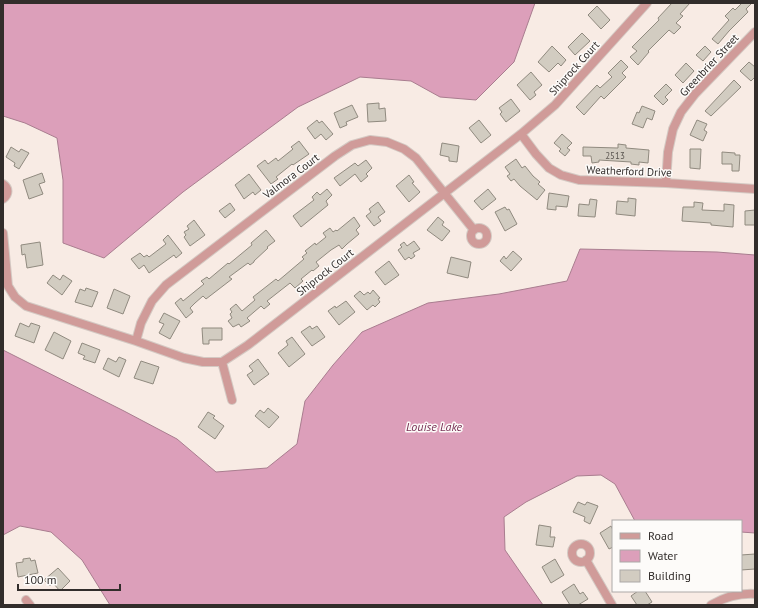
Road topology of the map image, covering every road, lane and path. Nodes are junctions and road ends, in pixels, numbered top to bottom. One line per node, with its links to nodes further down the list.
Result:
1 (647, 3): 3 (street, Shiprock Court)
2 (755, 32): 4 (street, Greenbrier Street)
3 (521, 134): 4 (street, Weatherford Drive); 7 (street, Shiprock Court)
4 (666, 183): 6 (street, Weatherford Drive)
5 (3, 184): 8 (street)
6 (755, 189)
7 (445, 192): 9 (street, Valmora Court); 11 (street, Valmora Court); 12 (street, Shiprock Court)
8 (3, 199)
9 (474, 230)
10 (3, 233): 11 (street)
11 (136, 341): 12 (street)
12 (222, 362): 13 (street)
13 (232, 400)
14 (586, 560): 16 (street)
15 (755, 594): 17 (street)
16 (612, 605)
17 (711, 605)

